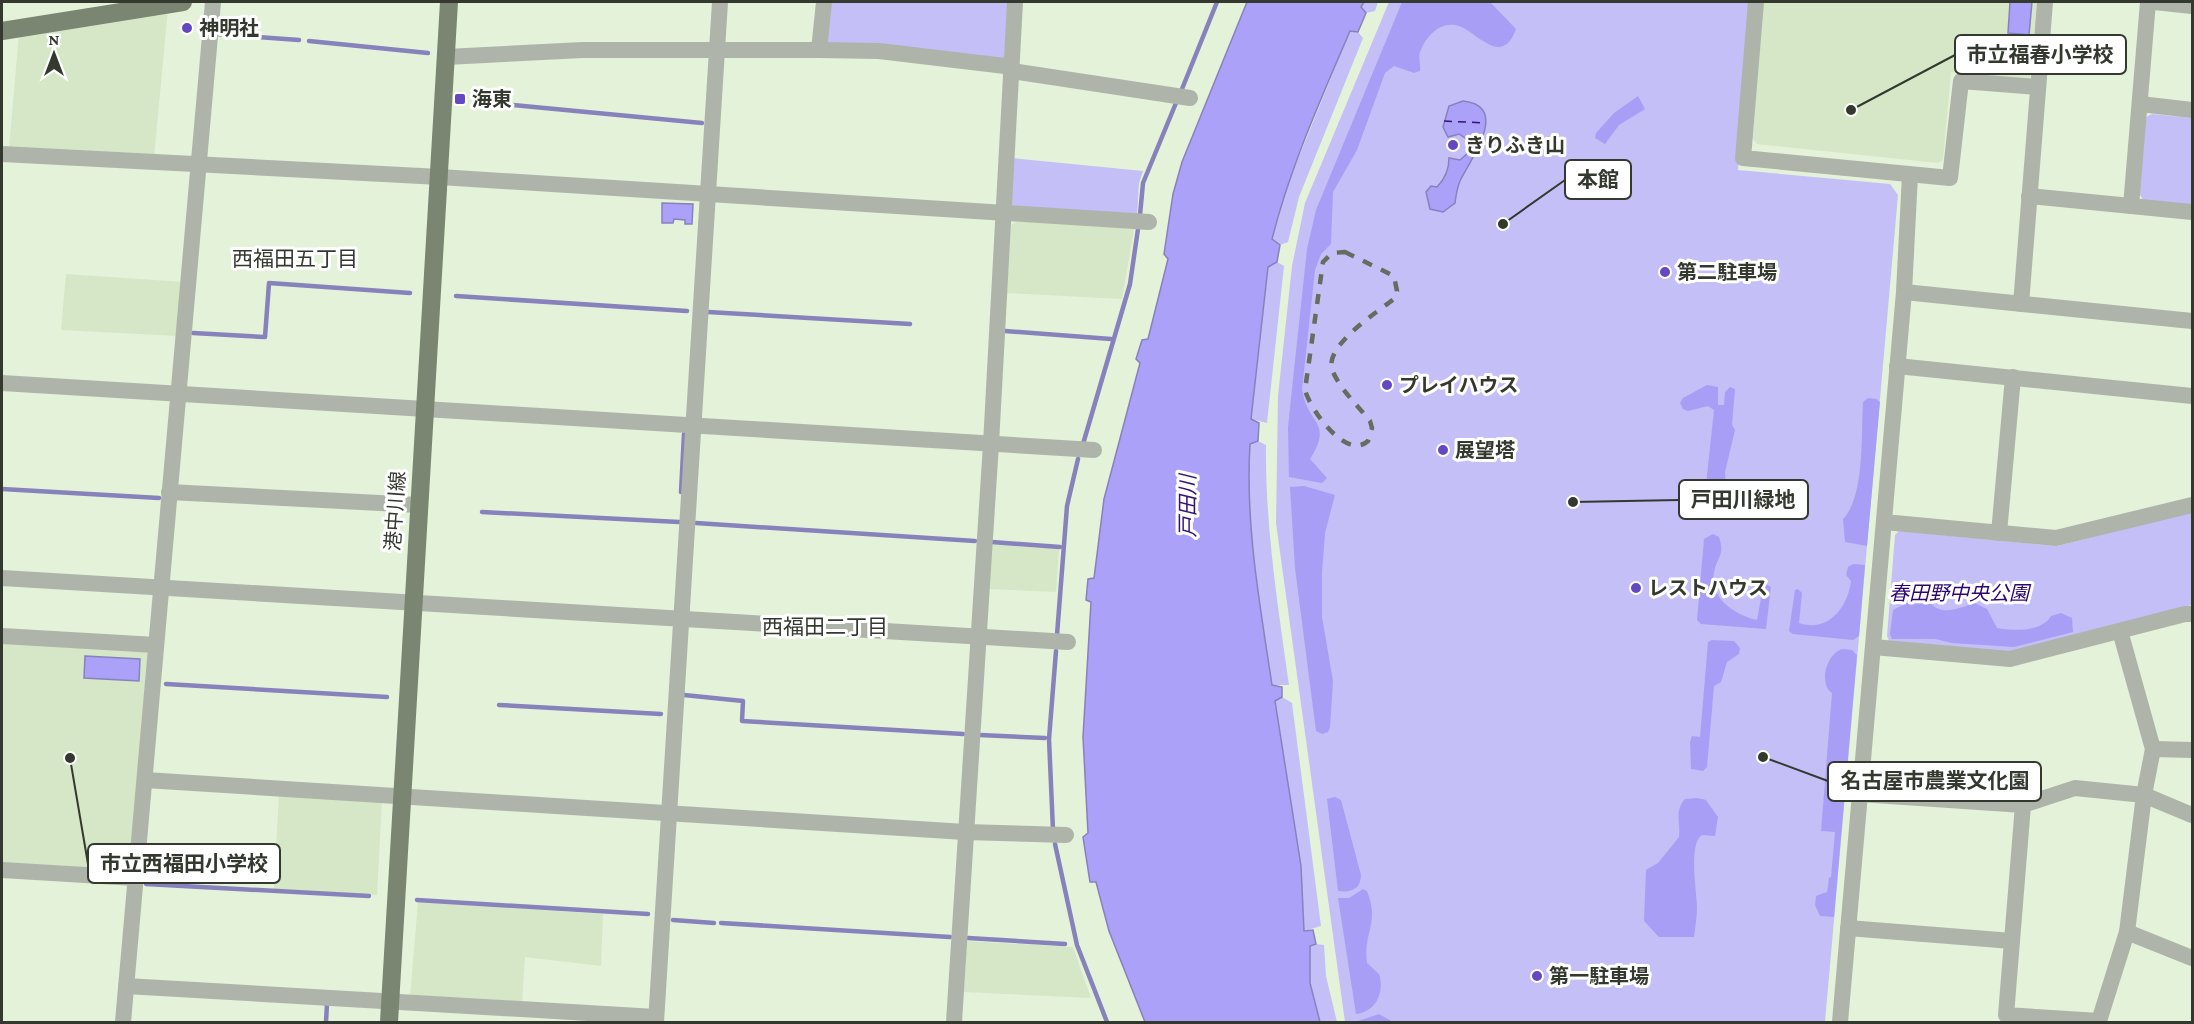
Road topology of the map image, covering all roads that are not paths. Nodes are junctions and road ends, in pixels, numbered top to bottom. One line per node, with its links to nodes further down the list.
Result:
1 (183, 2): 12 (main road)
2 (213, 2): 22 (street)
3 (449, 2): 15 (main road, 港中川線)
4 (720, 2): 14 (street)
5 (824, 2): 13 (street)
6 (1015, 2): 16 (street)
7 (1756, 2): 23 (street)
8 (2045, 2): 17 (street)
9 (2148, 2): 19 (street)
10 (2154, 2): 11 (street)
11 (2193, 6)
12 (2, 31)
13 (819, 50): 14 (street); 16 (street)
14 (717, 52): 15 (street); 25 (street)
15 (446, 57): 24 (main road, 港中川線)
16 (1012, 72): 18 (street); 29 (street)
17 (2038, 87): 23 (street); 26 (street)
18 (1190, 98)
19 (2140, 104): 20 (street); 27 (street)
20 (2193, 110)
21 (2, 154): 22 (street)
22 (199, 164): 24 (street); 37 (street)
23 (1910, 175): 31 (street)
24 (440, 177): 25 (street); 39 (main road, 港中川線)
25 (707, 196): 29 (street); 40 (street)
26 (2029, 196): 27 (street); 32 (street)
27 (2131, 206): 28 (street)
28 (2193, 212)
29 (1002, 214): 30 (street); 41 (street)
30 (1149, 222)
31 (1904, 292): 32 (street); 34 (street)
32 (2020, 304): 33 (street)
33 (2193, 321)
34 (1898, 366): 35 (street); 46 (street)
35 (2013, 377): 38 (street); 47 (street)
36 (2, 383): 37 (street)
37 (178, 395): 39 (street); 43 (street)
38 (2193, 396)
39 (424, 410): 40 (street); 44 (main road, 港中川線)
40 (692, 428): 41 (street); 52 (street)
41 (991, 444): 42 (street); 55 (street)
42 (1094, 450)
43 (169, 492): 44 (street); 49 (street)
44 (418, 505): 50 (main road, 港中川線)
45 (2193, 505): 47 (street)
46 (1884, 522): 47 (street); 58 (street)
47 (1999, 533)
48 (2, 578): 49 (street)
49 (160, 588): 50 (street); 57 (street)
50 (412, 603): 52 (street); 63 (main road, 港中川線)
51 (2193, 614): 53 (street)
52 (681, 619): 55 (street); 66 (street)
53 (2120, 631): 58 (street); 59 (street)
54 (2, 636): 57 (street)
55 (978, 639): 56 (street); 68 (street)
56 (1068, 642)
57 (156, 645): 61 (street)
58 (1873, 647): 62 (street)
59 (2154, 749): 60 (street); 64 (street)
60 (2193, 750)
61 (145, 780): 63 (street); 71 (street)
62 (1860, 794): 65 (street); 72 (street)
63 (401, 795): 66 (street); 77 (main road, 港中川線)
64 (2144, 795): 65 (street); 67 (street); 73 (street)
65 (2023, 805): 74 (street)
66 (670, 813): 68 (street); 80 (street)
67 (2193, 815)
68 (965, 832): 69 (street); 83 (street)
69 (1066, 835)
70 (2, 870): 71 (street)
71 (135, 878): 76 (street)
72 (1848, 928): 74 (street); 84 (street)
73 (2127, 932): 75 (street); 79 (street)
74 (2012, 941): 79 (street)
75 (2193, 958)
76 (126, 986): 77 (street); 81 (street)
77 (390, 1001): 78 (street); 82 (main road, 港中川線)
78 (544, 1016): 80 (street)
79 (2006, 1019)
80 (656, 1020)
81 (123, 1023)
82 (389, 1023)
83 (954, 1023)
84 (1840, 1023)

